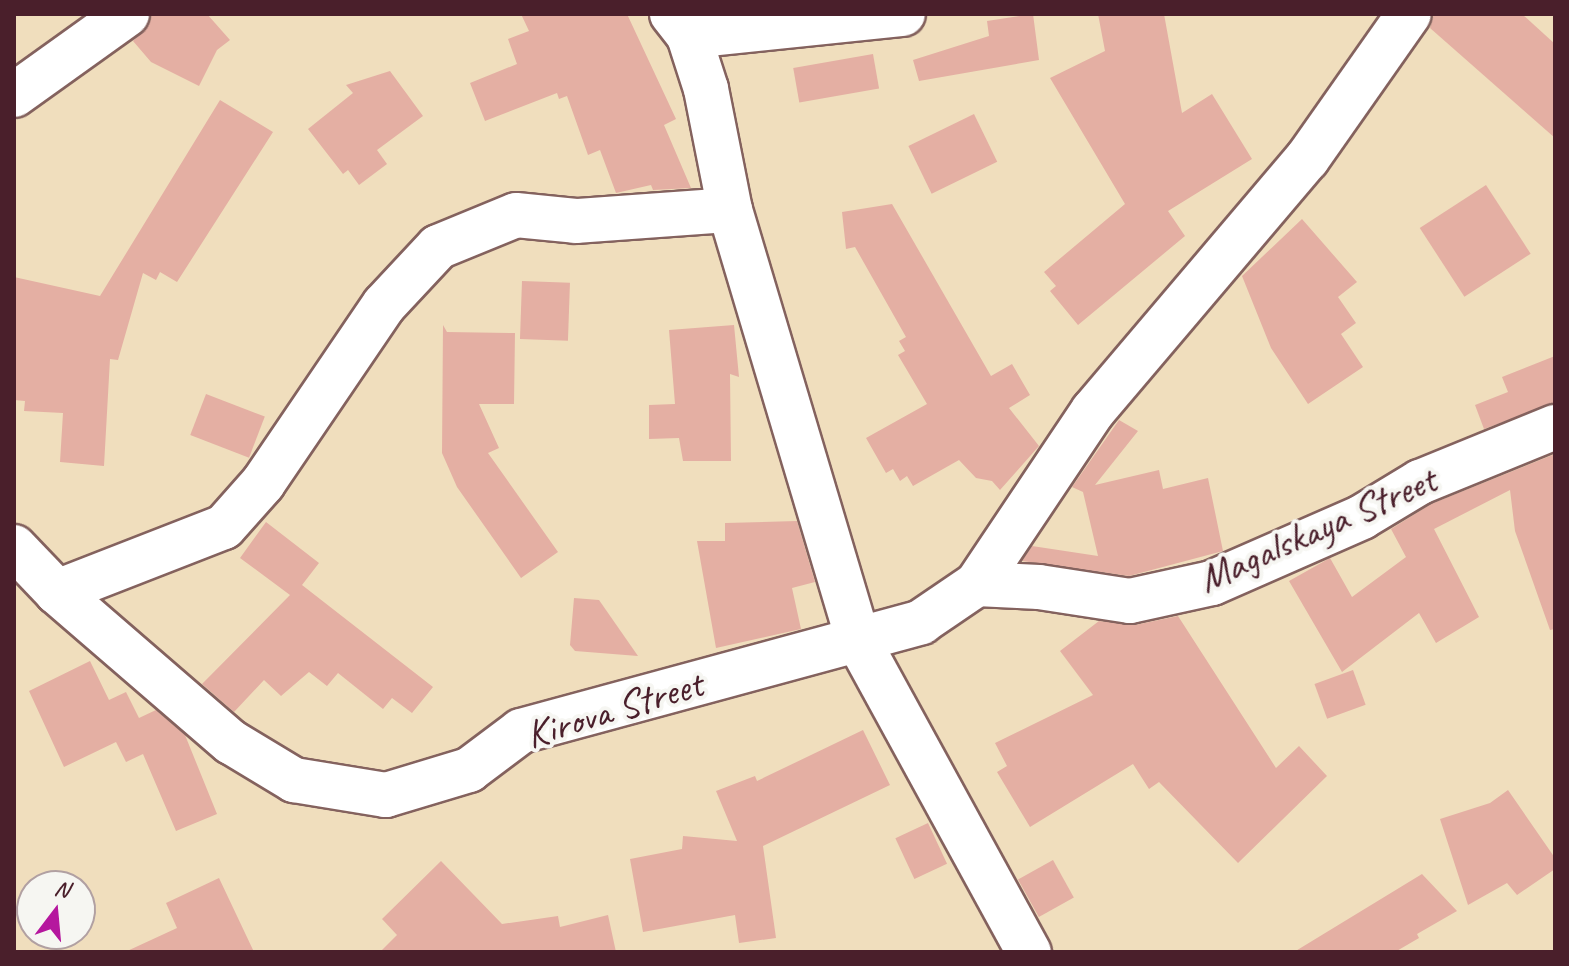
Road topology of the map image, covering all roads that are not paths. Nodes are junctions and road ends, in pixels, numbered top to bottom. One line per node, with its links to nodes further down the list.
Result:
1 (127, 14): 5 (street)
2 (903, 14): 4 (street)
3 (1409, 14): 9 (street)
4 (681, 25): 6 (street)
5 (14, 95)
6 (730, 210): 10 (street); 11 (street)
7 (1555, 427): 9 (street, Magalskaya Street)
8 (14, 547): 10 (street, Kirova Street)
9 (977, 584): 11 (street, Kirova Street)
10 (57, 592): 11 (street, Kirova Street)
11 (859, 642): 12 (street)
12 (1029, 952)

